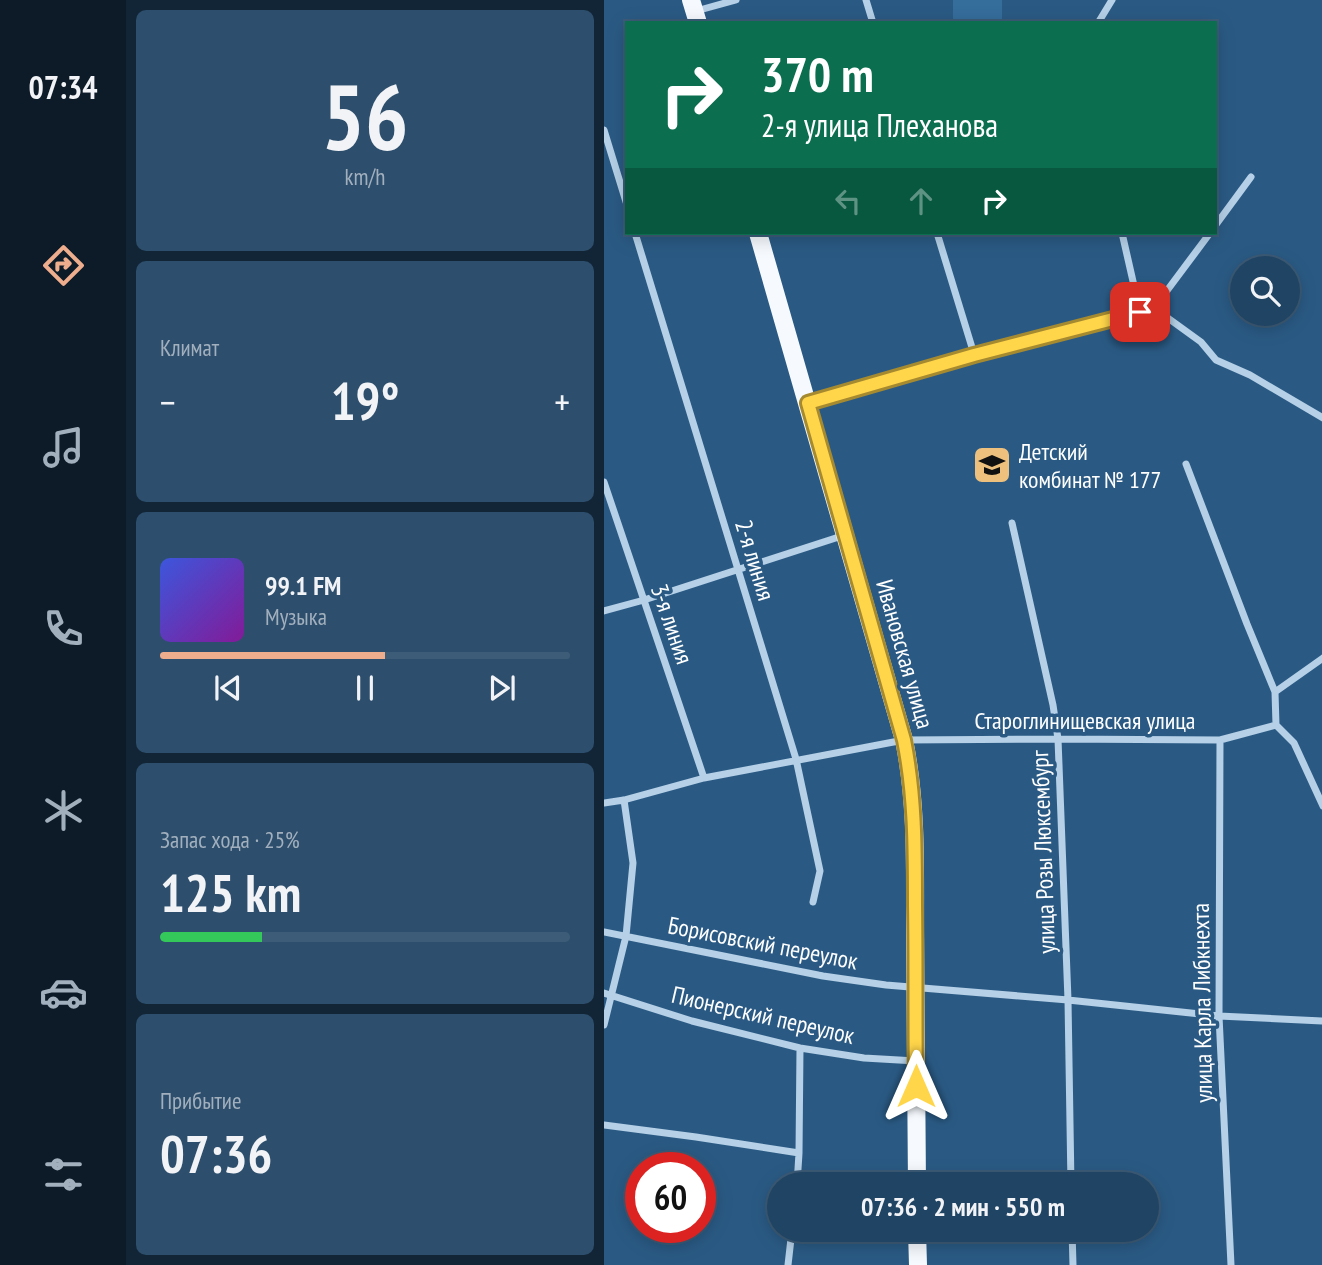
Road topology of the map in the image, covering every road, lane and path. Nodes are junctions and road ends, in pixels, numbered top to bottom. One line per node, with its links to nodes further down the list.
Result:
1 (736, 0): 4 (street)
2 (866, 0): 5 (street)
3 (1112, 0): 6 (street)
4 (695, 12)
5 (872, 21)
6 (1099, 21)
7 (604, 130): 9 (street)
8 (1251, 177): 10 (street)
9 (625, 198)
10 (1217, 223)
11 (636, 235): 25 (street, 2-я линия)
12 (759, 235): 19 (main road, Ивановская улица)
13 (938, 235): 18 (street)
14 (1122, 235): 17 (street)
15 (1209, 235): 16 (street)
16 (1154, 308): 17 (street); 20 (street)
17 (1140, 312): 18 (street)
18 (974, 355): 19 (street)
19 (808, 403): 24 (main road, Ивановская улица)
20 (1322, 418)
21 (1186, 464): 29 (street)
22 (604, 482): 26 (street, 3-я линия)
23 (1012, 523): 31 (street, улица Розы Люксембург)
24 (846, 534): 25 (street); 32 (main road, Ивановская улица)
25 (738, 569): 26 (street); 34 (street, 2-я линия)
26 (644, 600): 27 (street); 35 (street, 3-я линия)
27 (604, 611)
28 (1322, 658): 29 (street)
29 (1275, 692): 30 (street)
30 (1277, 725): 33 (street, Староглинищевская улица); 38 (street)
31 (1058, 739): 32 (street, Староглинищевская улица); 33 (street, Староглинищевская улица); 44 (street, улица Розы Люксембург)
32 (904, 740): 34 (street, Староглинищевская улица); 42 (main road, Ивановская улица)
33 (1220, 740): 45 (street, улица Карла Либкнехта)
34 (796, 760): 35 (street, Староглинищевская улица); 39 (street, 2-я линия)
35 (704, 778): 36 (street, Староглинищевская улица)
36 (624, 800): 37 (street, Староглинищевская улица); 41 (street)
37 (604, 803)
38 (1322, 806)
39 (813, 902)
40 (604, 932): 41 (street, Борисовский переулок)
41 (626, 936): 42 (street, Борисовский переулок); 43 (street)
42 (916, 988): 44 (street, Борисовский переулок); 49 (main road, Ивановская улица)
43 (608, 994): 47 (street); 48 (street, Пионерский переулок)
44 (1068, 1000): 45 (street, Борисовский переулок); 54 (street, улица Розы Люксембург)
45 (1219, 1016): 46 (street, Борисовский переулок); 61 (street, улица Карла Либкнехта)
46 (1322, 1021)
47 (604, 1025)
48 (800, 1048): 49 (street, Пионерский переулок); 51 (street)
49 (916, 1061): 53 (main road, Ивановская улица)
50 (604, 1125): 51 (street)
51 (799, 1153): 52 (street)
52 (798, 1172)
53 (917, 1172)
54 (1071, 1172)
55 (791, 1242): 58 (street)
56 (917, 1242): 59 (main road)
57 (1072, 1242): 60 (street)
58 (788, 1265)
59 (918, 1265)
60 (1073, 1265)
61 (1231, 1265)

